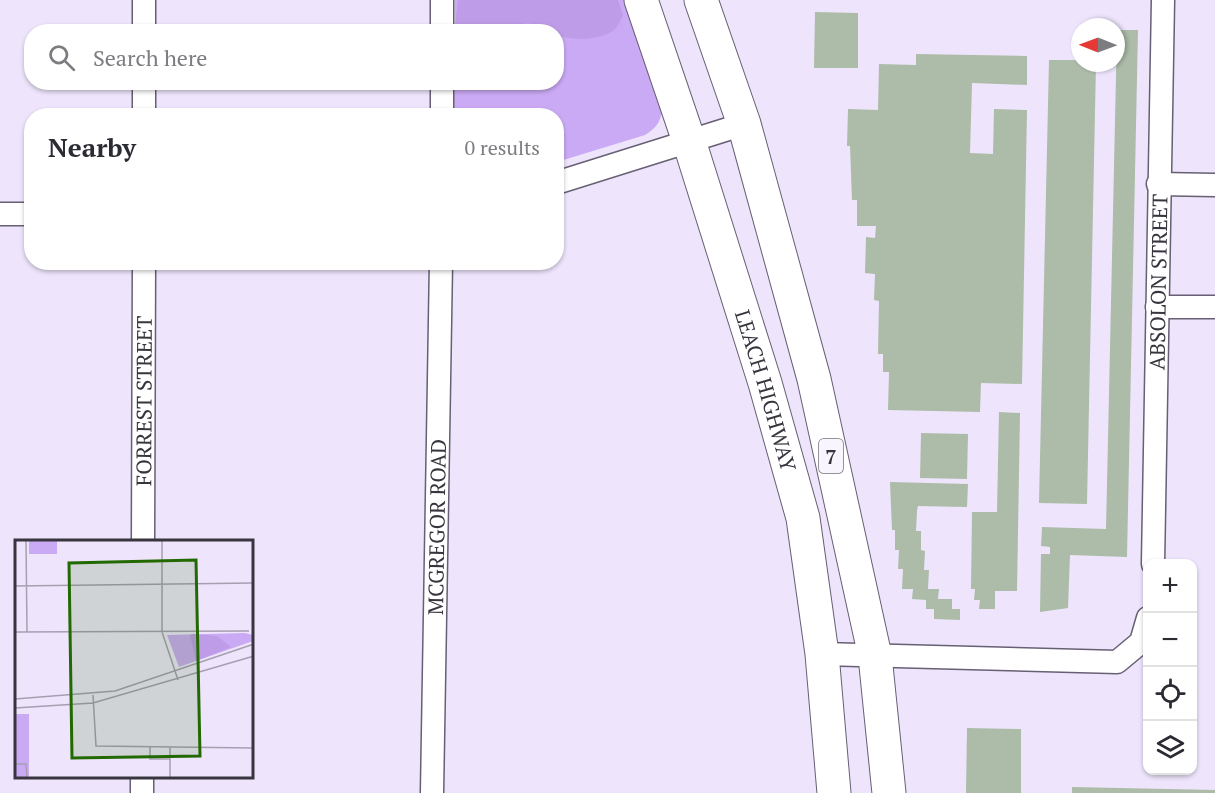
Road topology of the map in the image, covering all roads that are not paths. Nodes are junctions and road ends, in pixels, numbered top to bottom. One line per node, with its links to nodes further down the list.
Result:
1 (144, 0): 6 (street)
2 (442, 0): 7 (street)
3 (641, 0): 13 (highway, LEACH HIGHWAY / 7)
4 (701, 0): 12 (highway, LEACH HIGHWAY / 7)
5 (1163, 0): 15 (street, ABSOLON STREET)
6 (144, 24)
7 (442, 24)
8 (144, 90): 10 (street)
9 (442, 90): 11 (street)
10 (144, 108)
11 (442, 108)
12 (744, 124): 13 (street); 27 (highway, LEACH HIGHWAY / 7)
13 (690, 141): 14 (street); 26 (highway, LEACH HIGHWAY / 7)
14 (564, 180)
15 (1158, 184): 16 (street); 21 (street, ABSOLON STREET)
16 (1215, 185)
17 (0, 214): 18 (street)
18 (24, 214)
19 (144, 270): 23 (street, FORREST STREET)
20 (441, 270): 28 (street, MCGREGOR ROAD)
21 (1156, 306): 22 (street); 24 (street, ABSOLON STREET)
22 (1215, 307)
23 (143, 540)
24 (1153, 559)
25 (1143, 635): 27 (street)
26 (822, 654): 27 (street); 29 (highway, LEACH HIGHWAY / 7)
27 (874, 656): 30 (highway, LEACH HIGHWAY / 7)
28 (432, 793)
29 (834, 793)
30 (889, 793)

